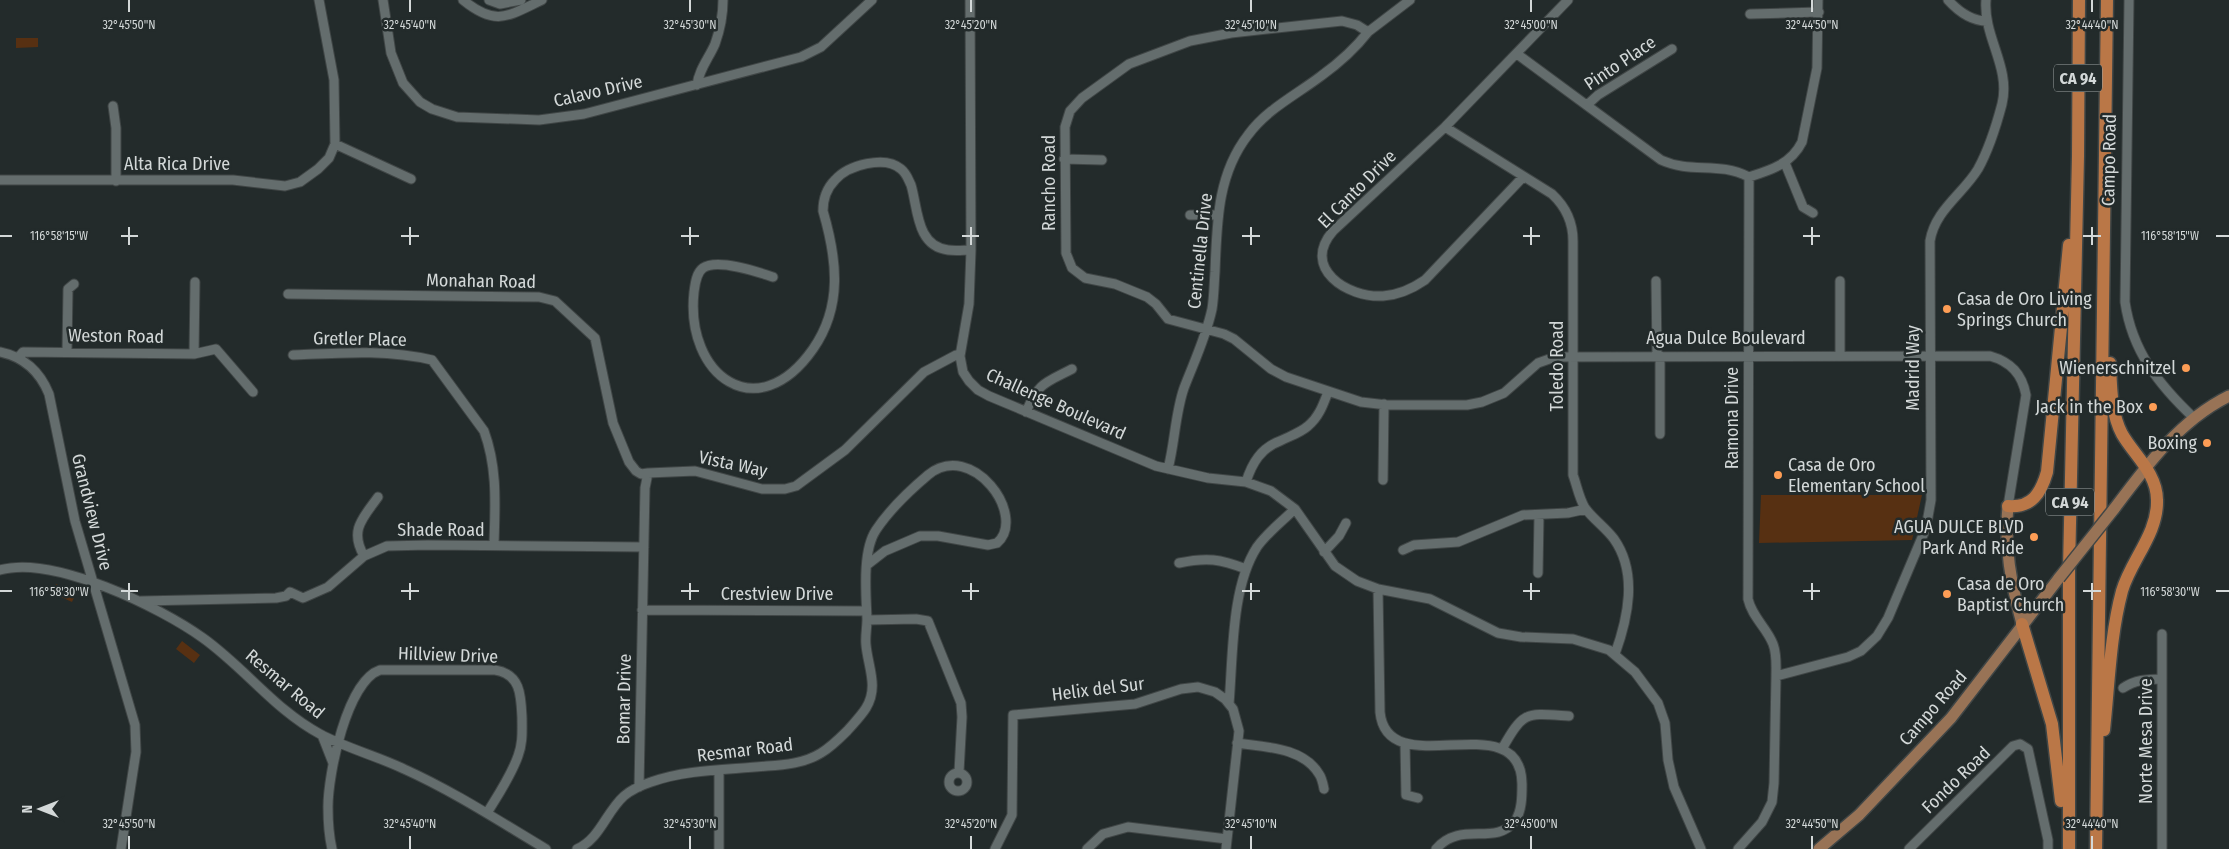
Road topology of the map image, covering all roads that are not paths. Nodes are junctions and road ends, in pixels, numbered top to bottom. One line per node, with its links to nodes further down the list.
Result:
1 (319, 0): 30 (street)
2 (383, 0): 26 (street, Calavo Drive)
3 (463, 0): 6 (street)
4 (489, 0): 5 (street)
5 (521, 0)
6 (542, 0)
7 (723, 0): 26 (street)
8 (872, 0): 26 (street, Calavo Drive)
9 (970, 0): 44 (street)
10 (1410, 0): 23 (street)
11 (1568, 0): 25 (street, El Canto Drive)
12 (1818, 0): 19 (street)
13 (1948, 0): 21 (street)
14 (1986, 0): 21 (street, Madrid Way)
15 (2079, 0): 31 (highway, CA 94)
16 (2107, 0): 22 (highway, CA 94)
17 (2111, 0): 22 (highway)
18 (2129, 0): 69 (street, Campo Road)
19 (1819, 12): 20 (street); 34 (street)
20 (1750, 14)
21 (1987, 21): 57 (street, Madrid Way)
22 (2107, 25): 40 (highway, CA 94)
23 (1368, 32): 32 (street, Rancho Road); 43 (street, Centinella Drive)
24 (1672, 48): 28 (street, Pinto Place)
25 (1517, 54): 28 (street); 29 (street, El Canto Drive)
26 (697, 85)
27 (113, 106): 39 (street)
28 (1587, 106): 36 (street)
29 (1445, 127): 35 (street, Toledo Road); 35 (street, El Canto Drive)
30 (335, 144): 37 (street); 39 (street, Alta Rica Drive)
31 (2078, 156): 77 (highway); 133 (highway, CA 94)
32 (1064, 159): 33 (street); 51 (street, Rancho Road)
33 (1102, 160)
34 (1785, 162): 36 (street); 41 (street)
35 (1523, 177): 59 (street, Toledo Road)
36 (1749, 178): 56 (street, Ramona Drive)
37 (411, 179)
38 (0, 180): 39 (street, Alta Rica Drive)
39 (116, 181)
40 (2105, 190): 71 (highway); 111 (highway, CA 94)
41 (1813, 213)
42 (1190, 215): 43 (street)
43 (1217, 215): 51 (street, Centinella Drive)
44 (971, 250): 45 (street); 58 (street)
45 (773, 277)
46 (1656, 281): 60 (street)
47 (1840, 281): 61 (street)
48 (195, 282): 54 (street)
49 (74, 284): 52 (street)
50 (288, 294): 73 (street, Monahan Road)
51 (1206, 329): 65 (street, Agua Dulce Boulevard); 72 (street, Centinella Drive)
52 (67, 351): 54 (street, Weston Road); 62 (street, Weston Road)
53 (0, 352): 62 (street, Grandview Drive)
54 (194, 354): 64 (street, Weston Road)
55 (293, 355): 82 (street, Gretler Place)
56 (1748, 355): 60 (street, Agua Dulce Boulevard); 61 (street, Agua Dulce Boulevard); 100 (street, Ramona Drive)
57 (1929, 355): 61 (street, Agua Dulce Boulevard); 77 (street, Agua Dulce Boulevard); 100 (street, Madrid Way)
58 (960, 356): 68 (street, Challenge Boulevard); 73 (street, Vista Way)
59 (1573, 356): 60 (street, Agua Dulce Boulevard); 67 (street, Agua Dulce Boulevard); 79 (street, Toledo Road)
60 (1658, 356): 70 (street)
61 (1840, 356)
62 (18, 358): 92 (street, Grandview Drive)
63 (1072, 369): 68 (street)
64 (253, 392)
65 (1328, 392): 67 (street, Agua Dulce Boulevard); 75 (street)
66 (2229, 396): 69 (main road, Campo Road)
67 (1384, 404): 74 (street)
68 (1026, 412): 72 (street, Challenge Boulevard)
69 (2194, 418): 71 (main road, Campo Road)
70 (1660, 434)
71 (2146, 466): 97 (main road, Campo Road, bridge); 111 (highway)
72 (1168, 469): 75 (street, Challenge Boulevard)
73 (648, 473): 83 (street)
74 (1383, 480)
75 (1246, 482): 78 (street, Challenge Boulevard)
76 (378, 497): 86 (street)
77 (2008, 506): 97 (main road, Agua Dulce Boulevard)
78 (1294, 509): 85 (street, Challenge Boulevard); 89 (street)
79 (1586, 509): 80 (street); 99 (street, Toledo Road)
80 (1539, 515): 84 (street); 91 (street)
81 (1346, 523): 85 (street)
82 (494, 545): 83 (street, Shade Road); 86 (street, Shade Road)
83 (644, 547): 95 (street)
84 (1403, 550)
85 (1324, 552): 93 (street, Challenge Boulevard)
86 (364, 556): 94 (street, Shade Road)
87 (1179, 563): 89 (street)
88 (867, 565): 88 (street); 96 (street)
89 (1246, 568): 103 (street)
90 (0, 570): 92 (street, Resmar Road)
91 (1538, 573)
92 (93, 583): 94 (street, Resmar Road); 120 (street, Grandview Drive)
93 (1378, 589): 99 (street, Challenge Boulevard); 108 (street)
94 (137, 601): 105 (street, Resmar Road)
95 (642, 610): 96 (street, Crestview Drive); 114 (street, Bomar Drive)
96 (867, 615): 112 (street, Resmar Road); 113 (street, Crestview Drive)
97 (2022, 624): 130 (main road, Campo Road); 133 (highway)
98 (2162, 634): 101 (street, Norte Mesa Drive)
99 (1615, 654): 119 (street, Challenge Boulevard)
100 (1776, 676): 129 (street, Ramona Drive)
101 (2162, 679): 102 (street); 135 (street, Norte Mesa Drive)
102 (2122, 688)
103 (1229, 704): 107 (street); 125 (street, Helix del Sur)
104 (1569, 716): 109 (street)
105 (322, 735): 106 (street, Resmar Road); 110 (street)
106 (339, 742): 110 (street, Hillview Drive); 117 (street, Resmar Road); 117 (street, Hillview Drive)
107 (1237, 743): 115 (street); 118 (street)
108 (1405, 743): 109 (street); 116 (street)
109 (1502, 749): 128 (street)
110 (333, 764): 121 (street, Hillview Drive)
111 (2097, 770): 134 (highway, CA 94)
112 (719, 771): 114 (street, Resmar Road); 124 (street)
113 (959, 772)
114 (639, 787): 123 (street, Resmar Road)
115 (1324, 789)
116 (1418, 798)
117 (487, 813): 122 (street, Resmar Road)
118 (1227, 839): 126 (street); 127 (street)
119 (1697, 848)
120 (121, 849)
121 (332, 849)
122 (546, 849)
123 (577, 849)
124 (719, 849)
125 (995, 849)
126 (1086, 849)
127 (1226, 849)
128 (1436, 849)
129 (1738, 849)
130 (1819, 849)
131 (1909, 849): 132 (street, Fondo Road)
132 (2048, 849)
133 (2067, 849)
134 (2096, 849)
135 (2162, 849)

